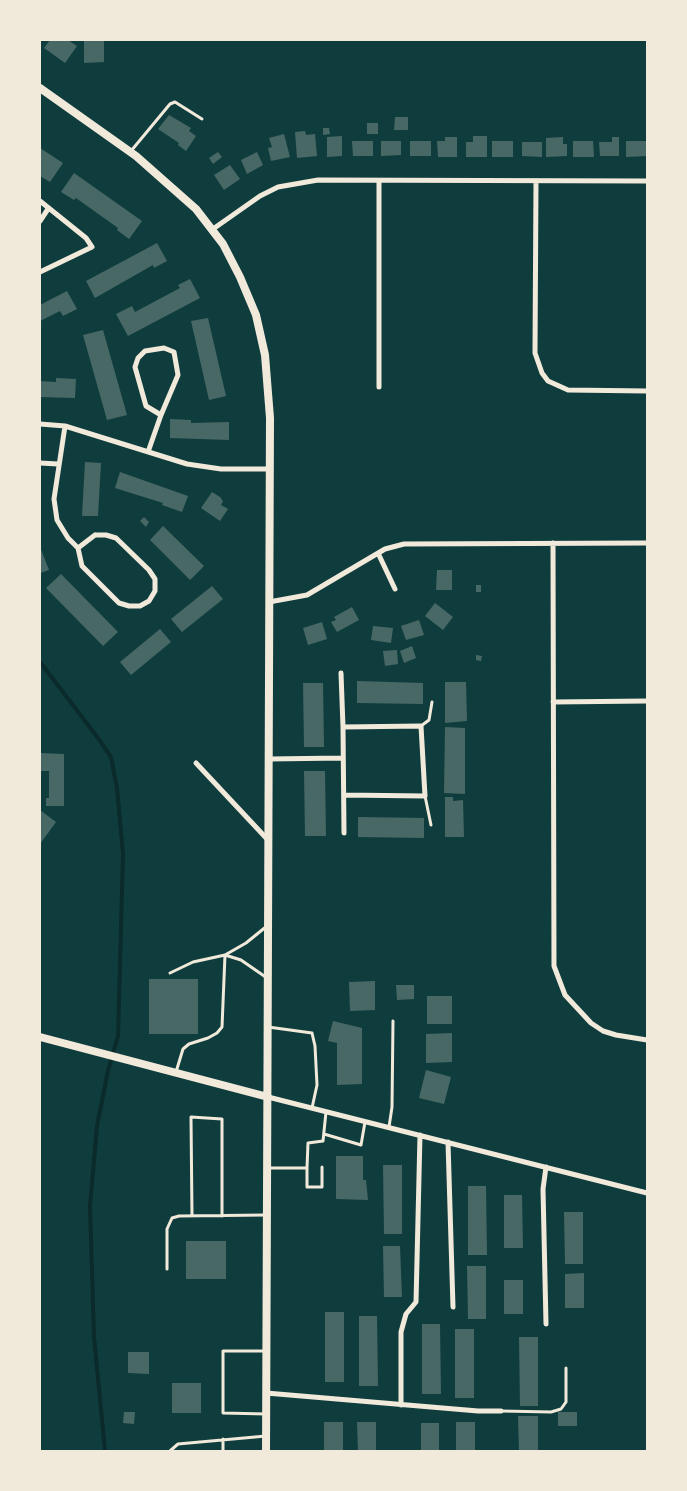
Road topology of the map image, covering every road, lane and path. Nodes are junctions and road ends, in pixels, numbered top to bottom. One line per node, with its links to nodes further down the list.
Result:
1 (40, 88): 3 (street)
2 (202, 119): 3 (lane)
3 (130, 152): 10 (street)
4 (379, 181): 5 (street); 10 (street); 12 (street)
5 (536, 181): 6 (street); 13 (street)
6 (647, 181)
7 (40, 201): 8 (street)
8 (48, 208): 9 (street); 11 (street)
9 (40, 220)
10 (212, 229): 20 (street)
11 (40, 272)
12 (379, 387)
13 (647, 391)
14 (161, 415): 14 (street); 17 (street)
15 (40, 424): 16 (street)
16 (64, 426): 17 (street); 19 (street)
17 (148, 452): 20 (street)
18 (40, 462): 19 (street)
19 (58, 464): 23 (street)
20 (269, 469): 26 (street)
21 (553, 542): 22 (street); 24 (street); 30 (street)
22 (647, 543)
23 (78, 548): 23 (street)
24 (378, 553): 25 (street); 26 (street)
25 (395, 589)
26 (269, 602): 34 (street)
27 (341, 673): 32 (street)
28 (647, 701): 30 (street)
29 (432, 702): 31 (lane)
30 (553, 702): 48 (street)
31 (422, 726): 32 (street); 37 (street)
32 (344, 727): 33 (street)
33 (342, 758): 34 (street); 36 (street)
34 (270, 759): 40 (street)
35 (196, 762): 40 (street)
36 (344, 795): 37 (street); 39 (street)
37 (425, 796): 38 (lane)
38 (430, 825)
39 (344, 833)
40 (268, 840): 41 (street)
41 (269, 924): 42 (lane); 44 (street)
42 (224, 955): 43 (lane); 44 (lane); 49 (lane)
43 (170, 973)
44 (268, 979): 46 (street)
45 (394, 1021): 54 (lane)
46 (268, 1027): 50 (street); 51 (lane)
47 (40, 1037): 49 (street)
48 (647, 1040)
49 (176, 1073): 50 (street)
50 (268, 1097): 51 (street); 59 (street)
51 (312, 1108): 52 (street)
52 (326, 1111): 53 (street); 55 (lane)
53 (365, 1121): 54 (street); 55 (lane)
54 (389, 1127): 56 (street)
55 (324, 1134): 60 (lane)
56 (420, 1135): 57 (street); 72 (street)
57 (448, 1142): 58 (street); 67 (street)
58 (546, 1167): 62 (street); 68 (street)
59 (267, 1168): 60 (lane); 63 (street)
60 (307, 1168): 61 (lane)
61 (322, 1168)
62 (647, 1193)
63 (267, 1215): 65 (lane); 69 (street)
64 (192, 1216): 65 (lane); 65 (lane); 66 (lane)
65 (222, 1216)
66 (167, 1269)
67 (453, 1307)
68 (546, 1324)
69 (266, 1351): 71 (street); 74 (lane)
70 (566, 1368): 73 (lane)
71 (266, 1393): 72 (street); 74 (street)
72 (401, 1405): 73 (street)
73 (501, 1411)
74 (266, 1414): 75 (street)
75 (266, 1436): 76 (lane); 79 (street)
76 (223, 1439): 77 (lane); 78 (lane)
77 (170, 1451)
78 (222, 1451)
79 (266, 1451)

